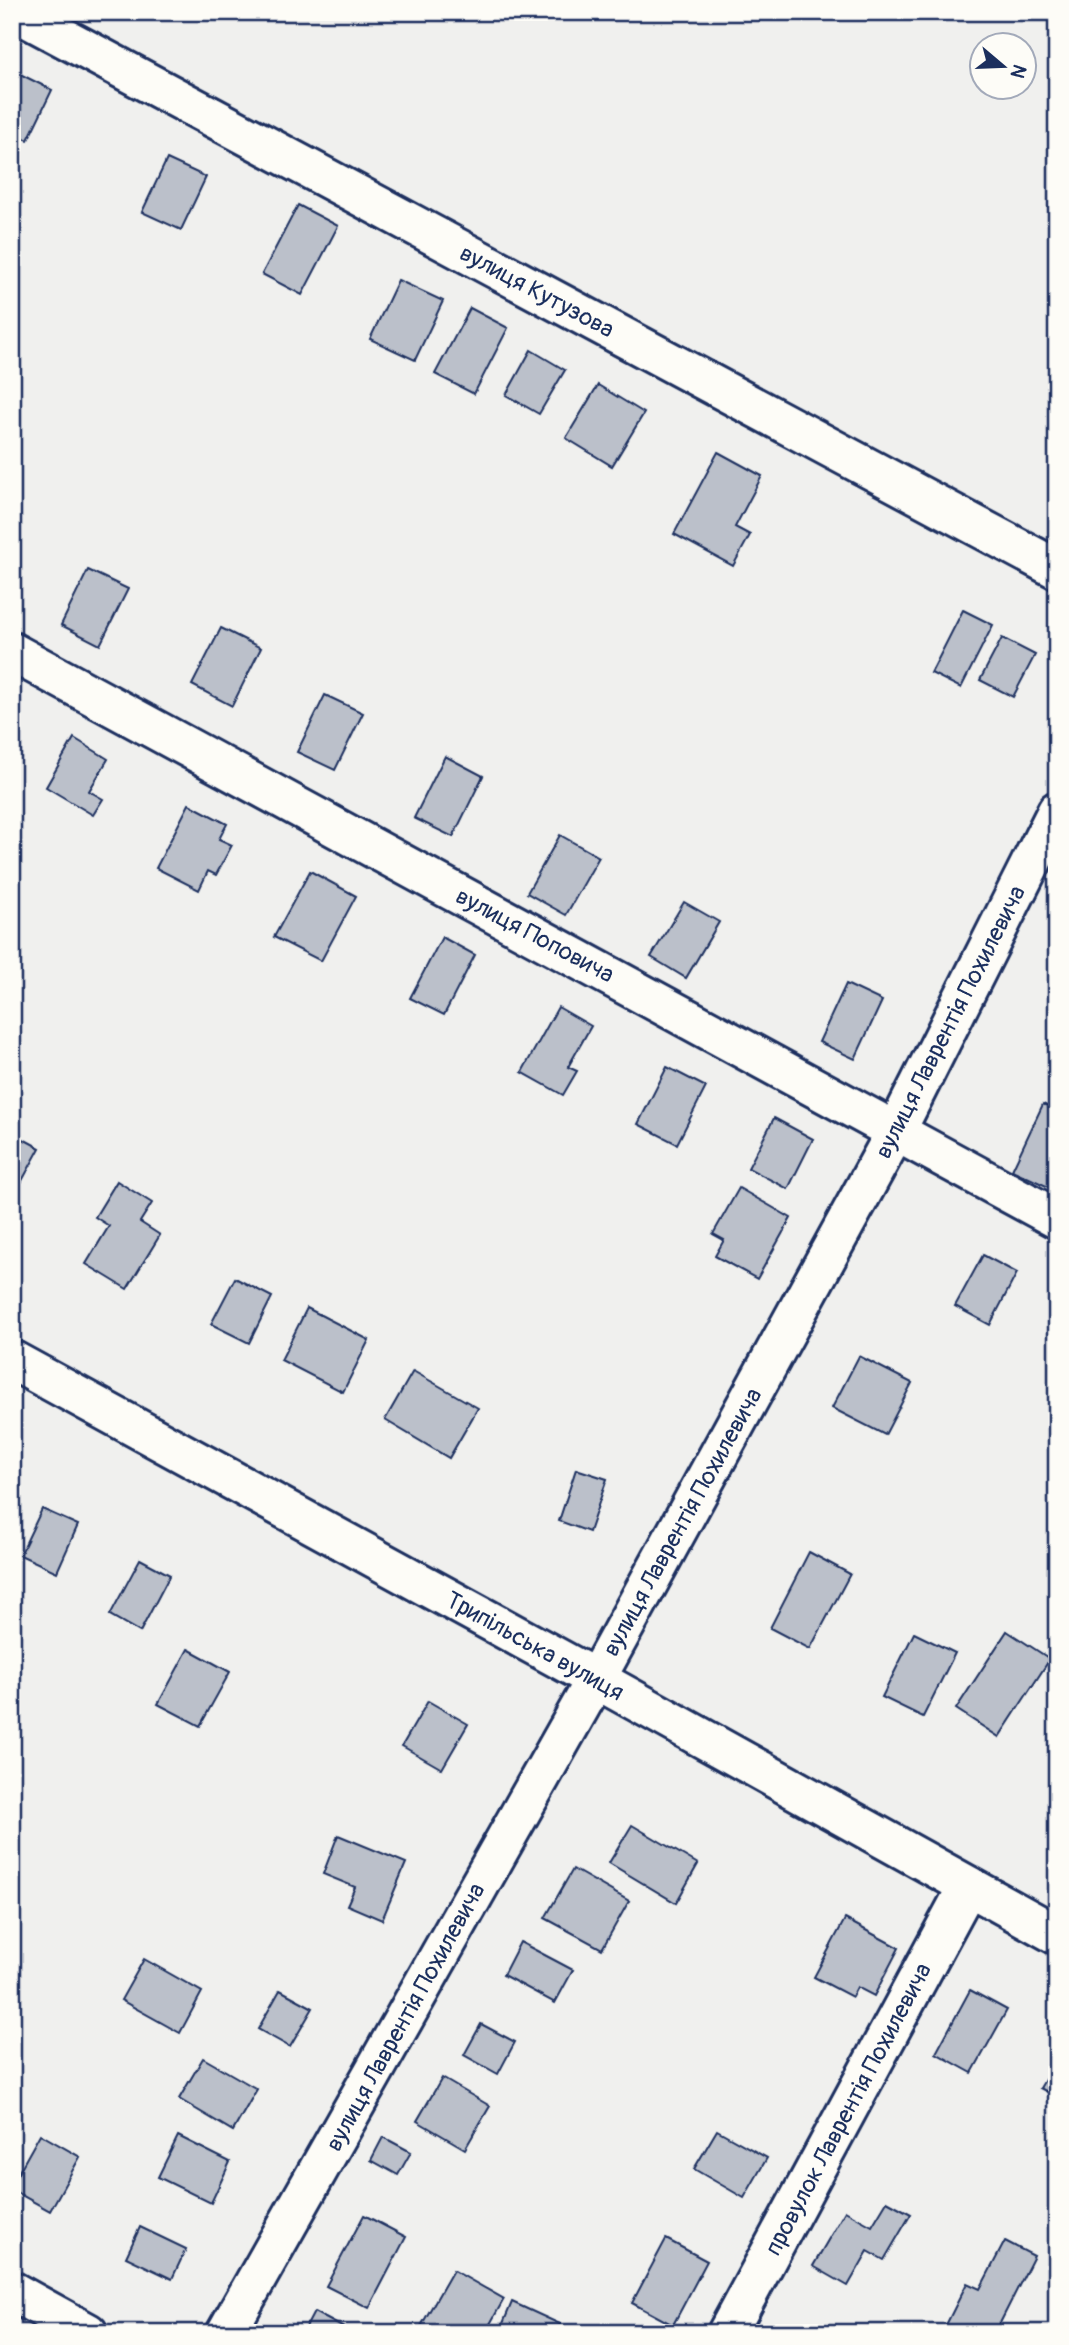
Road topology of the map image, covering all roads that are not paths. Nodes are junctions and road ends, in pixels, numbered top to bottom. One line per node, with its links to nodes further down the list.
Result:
1 (16, 12): 2 (street, вулиця Кутузова)
2 (1057, 569)
3 (12, 652): 5 (street, вулиця Поповича)
4 (1057, 811): 5 (street, вулиця Лаврентія Похилевича)
5 (896, 1131): 6 (street, вулиця Поповича); 8 (street, вулиця Лаврентія Похилевича)
6 (1057, 1219)
7 (12, 1360): 8 (street, Трипільська вулиця)
8 (596, 1679): 9 (street, Трипільська вулиця); 13 (street, вулиця Лаврентія Похилевича)
9 (968, 1886): 10 (street, Трипільська вулиця); 14 (street, провулок Лаврентія Похилевича)
10 (1057, 1935)
11 (12, 2291): 12 (street)
12 (88, 2333)
13 (226, 2333)
14 (727, 2333)

